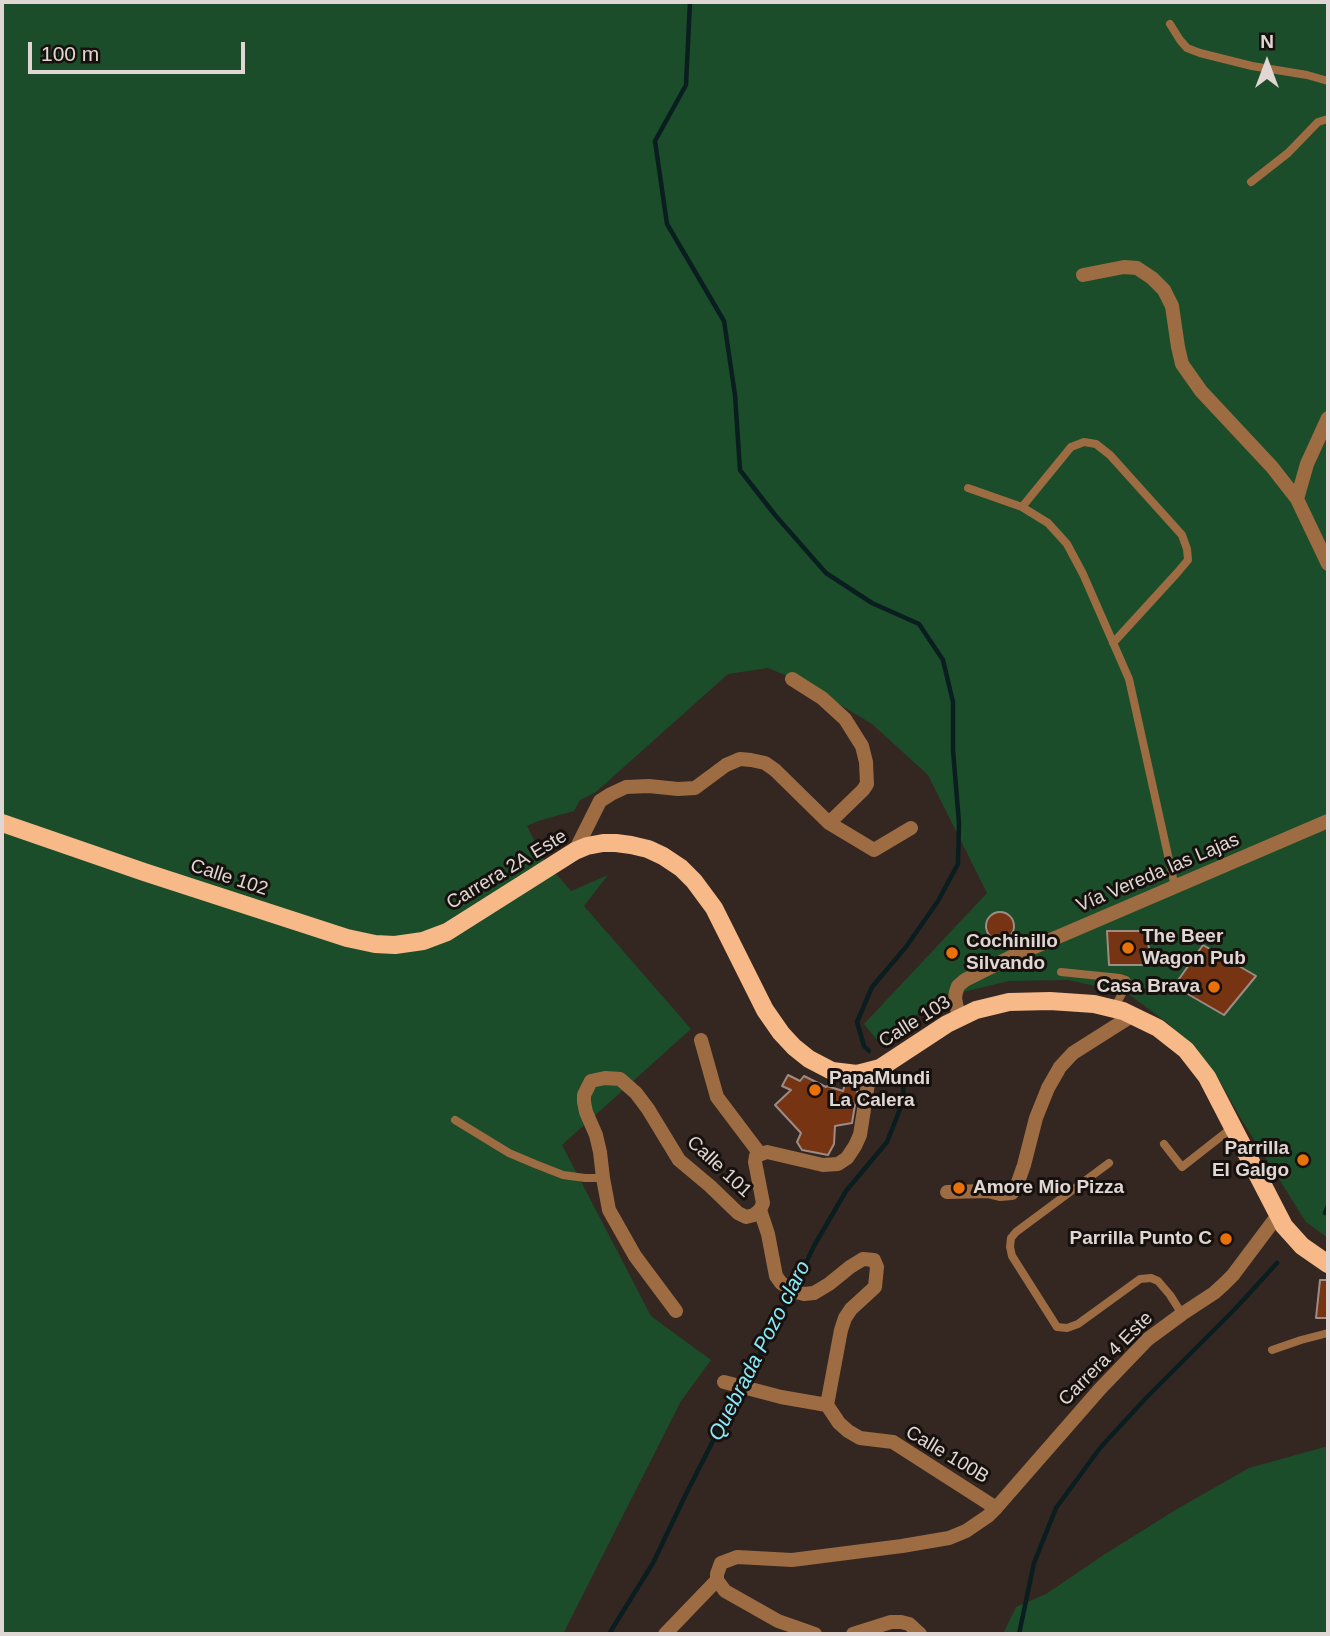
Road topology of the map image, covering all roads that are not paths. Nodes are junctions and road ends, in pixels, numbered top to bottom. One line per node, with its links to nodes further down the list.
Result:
1 (1170, 24): 2 (lane)
2 (1328, 81)
3 (1328, 119): 4 (lane)
4 (1251, 182)
5 (1083, 275): 8 (street)
6 (1328, 418): 8 (street)
7 (968, 488): 9 (lane)
8 (1297, 499): 10 (street)
9 (1022, 507): 11 (lane); 11 (lane)
10 (1328, 564)
11 (1113, 643): 19 (lane)
12 (792, 679): 15 (street)
13 (1328, 821): 19 (street, Vía Vereda las Lajas)
14 (2, 823): 20 (main road, Calle 102)
15 (829, 823): 16 (street); 18 (street)
16 (911, 828)
17 (631, 845): 18 (main road, Carrera 2A Este); 26 (main road, Calle 103)
18 (575, 851): 20 (main road, Carrera 2A Este)
19 (1175, 887): 24 (street, Vía Vereda las Lajas)
20 (447, 932)
21 (1061, 972): 22 (lane)
22 (1114, 1008): 23 (main road, Calle 103); 24 (main road, Calle 103)
23 (1133, 1015): 28 (main road, Calle 103); 33 (street)
24 (959, 1018): 26 (main road, Calle 103)
25 (701, 1040): 30 (street)
26 (870, 1072): 30 (street)
27 (455, 1120): 32 (lane)
28 (1233, 1127): 29 (lane); 35 (main road, Calle 103)
29 (1164, 1144)
30 (760, 1154): 34 (street)
31 (1110, 1163): 38 (lane)
32 (603, 1178): 34 (street, Calle 101); 37 (street, Calle 101)
33 (947, 1192)
34 (760, 1210): 42 (street, Calle 101)
35 (1278, 1215): 36 (main road, Calle 103); 38 (street, Carrera 4 Este)
36 (1328, 1264)
37 (676, 1311)
38 (1182, 1314): 43 (street, Carrera 4 Este)
39 (1328, 1333): 40 (lane)
40 (1272, 1350)
41 (728, 1383): 42 (street)
42 (828, 1405): 43 (street, Calle 100B)
43 (996, 1507): 44 (street, Carrera 4 Este)
44 (718, 1580): 46 (street); 47 (street)
45 (914, 1629): 48 (street)
46 (665, 1634)
47 (815, 1634)
48 (853, 1634)

